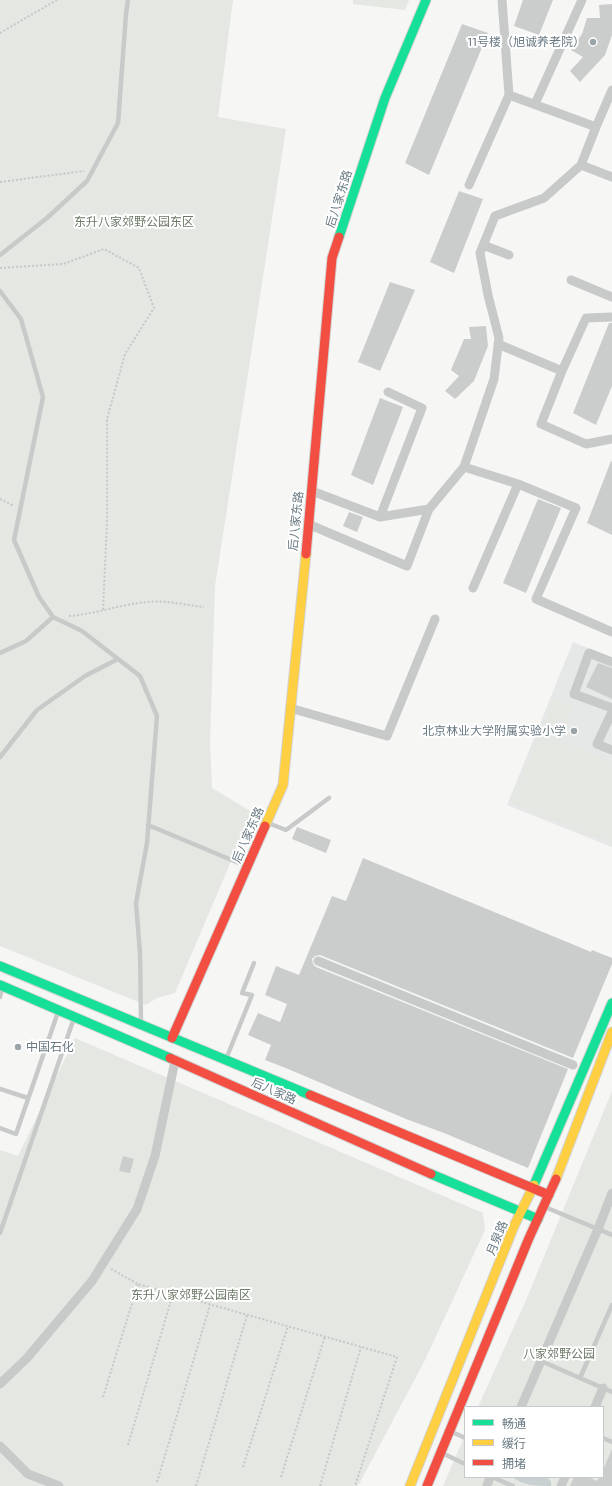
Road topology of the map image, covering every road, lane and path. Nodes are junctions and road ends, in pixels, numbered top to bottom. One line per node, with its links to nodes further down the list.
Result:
1 (57, 0): 6 (path)
2 (128, 0): 12 (lane)
3 (426, 0): 30 (main road, 后八家东路)
4 (502, 0): 8 (street)
5 (582, 0): 9 (street)
6 (0, 33)
7 (612, 90): 10 (street)
8 (509, 95): 9 (street); 15 (street)
9 (535, 104): 10 (street)
10 (596, 127): 11 (street)
11 (581, 165): 13 (street); 16 (street)
12 (93, 170): 14 (path); 17 (lane)
13 (612, 177)
14 (0, 182)
15 (469, 185)
16 (484, 244): 18 (street); 24 (street)
17 (0, 255)
18 (509, 255)
19 (0, 268): 38 (path)
20 (570, 280): 22 (street)
21 (0, 291): 33 (lane)
22 (612, 297)
23 (612, 317): 25 (street)
24 (498, 344): 25 (street); 28 (street)
25 (562, 371): 27 (street)
26 (388, 392): 34 (street)
27 (612, 439)
28 (464, 467): 29 (street); 32 (street)
29 (518, 484): 36 (street); 41 (street)
30 (312, 491): 34 (street); 35 (main road, 后八家东路)
31 (0, 498): 33 (path)
32 (429, 509): 34 (street); 35 (street)
33 (20, 510): 39 (lane)
34 (380, 517)
35 (308, 524): 45 (main road, 后八家东路)
36 (473, 588)
37 (204, 607): 38 (path)
38 (103, 610): 39 (path)
39 (53, 617): 42 (lane); 43 (lane)
40 (435, 619): 45 (street)
41 (612, 632)
42 (0, 654)
43 (118, 659): 49 (lane); 52 (lane)
44 (612, 662): 46 (street)
45 (290, 708): 51 (main road, 后八家东路)
46 (612, 708)
47 (612, 712): 48 (street)
48 (612, 750)
49 (0, 757)
50 (329, 798): 51 (lane)
51 (267, 822): 53 (main road, 后八家东路)
52 (148, 825): 53 (lane); 62 (lane)
53 (247, 866): 64 (main road, 后八家东路)
54 (318, 961): 67 (street)
55 (254, 963): 65 (lane)
56 (0, 966): 62 (main road, 后八家路)
57 (2, 986): 58 (lane); 60 (main road, 后八家路)
58 (0, 997)
59 (612, 1003): 71 (main road, 月泉路)
60 (59, 1011): 61 (main road, 后八家路); 69 (lane)
61 (74, 1017): 66 (main road, 后八家路); 78 (lane)
62 (141, 1025): 64 (main road, 后八家路)
63 (612, 1032): 73 (main road)
64 (172, 1038): 65 (main road, 后八家路)
65 (225, 1060): 71 (main road, 后八家路)
66 (175, 1061): 75 (main road, 后八家路); 80 (street)
67 (573, 1065)
68 (0, 1089): 69 (lane)
69 (28, 1098): 70 (lane)
70 (0, 1128)
71 (532, 1189): 73 (main road, 后八家路); 75 (main road, 月泉路)
72 (612, 1193): 77 (street)
73 (549, 1195): 74 (main road)
74 (544, 1207): 76 (main road); 77 (lane)
75 (521, 1213): 76 (main road, 后八家路); 111 (main road, 月泉路)
76 (538, 1219): 97 (main road)
77 (598, 1229): 79 (lane); 89 (street)
78 (0, 1234)
79 (612, 1235)
80 (102, 1265): 81 (path); 91 (street)
81 (138, 1284): 82 (path); 94 (path)
82 (173, 1294): 83 (path); 99 (path)
83 (210, 1305): 85 (path); 106 (path)
84 (612, 1305): 90 (lane)
85 (247, 1315): 86 (path); 108 (path)
86 (288, 1326): 87 (path); 103 (path)
87 (325, 1336): 88 (path); 104 (path)
88 (361, 1347): 109 (path); 110 (path)
89 (541, 1361): 90 (lane); 95 (street)
90 (580, 1378): 92 (lane)
91 (0, 1384)
92 (603, 1388): 93 (lane); 96 (street)
93 (612, 1392)
94 (103, 1397)
95 (521, 1406)
96 (595, 1406)
97 (450, 1430): 98 (lane); 101 (main road)
98 (464, 1437)
99 (128, 1445)
100 (0, 1446): 107 (street)
101 (441, 1452): 102 (lane); 112 (main road)
102 (464, 1464)
103 (243, 1467)
104 (281, 1477)
105 (493, 1478): 113 (lane)
106 (157, 1482)
107 (59, 1486)
108 (196, 1486)
109 (320, 1486)
110 (355, 1486)
111 (410, 1486)
112 (427, 1486)
113 (513, 1486)

